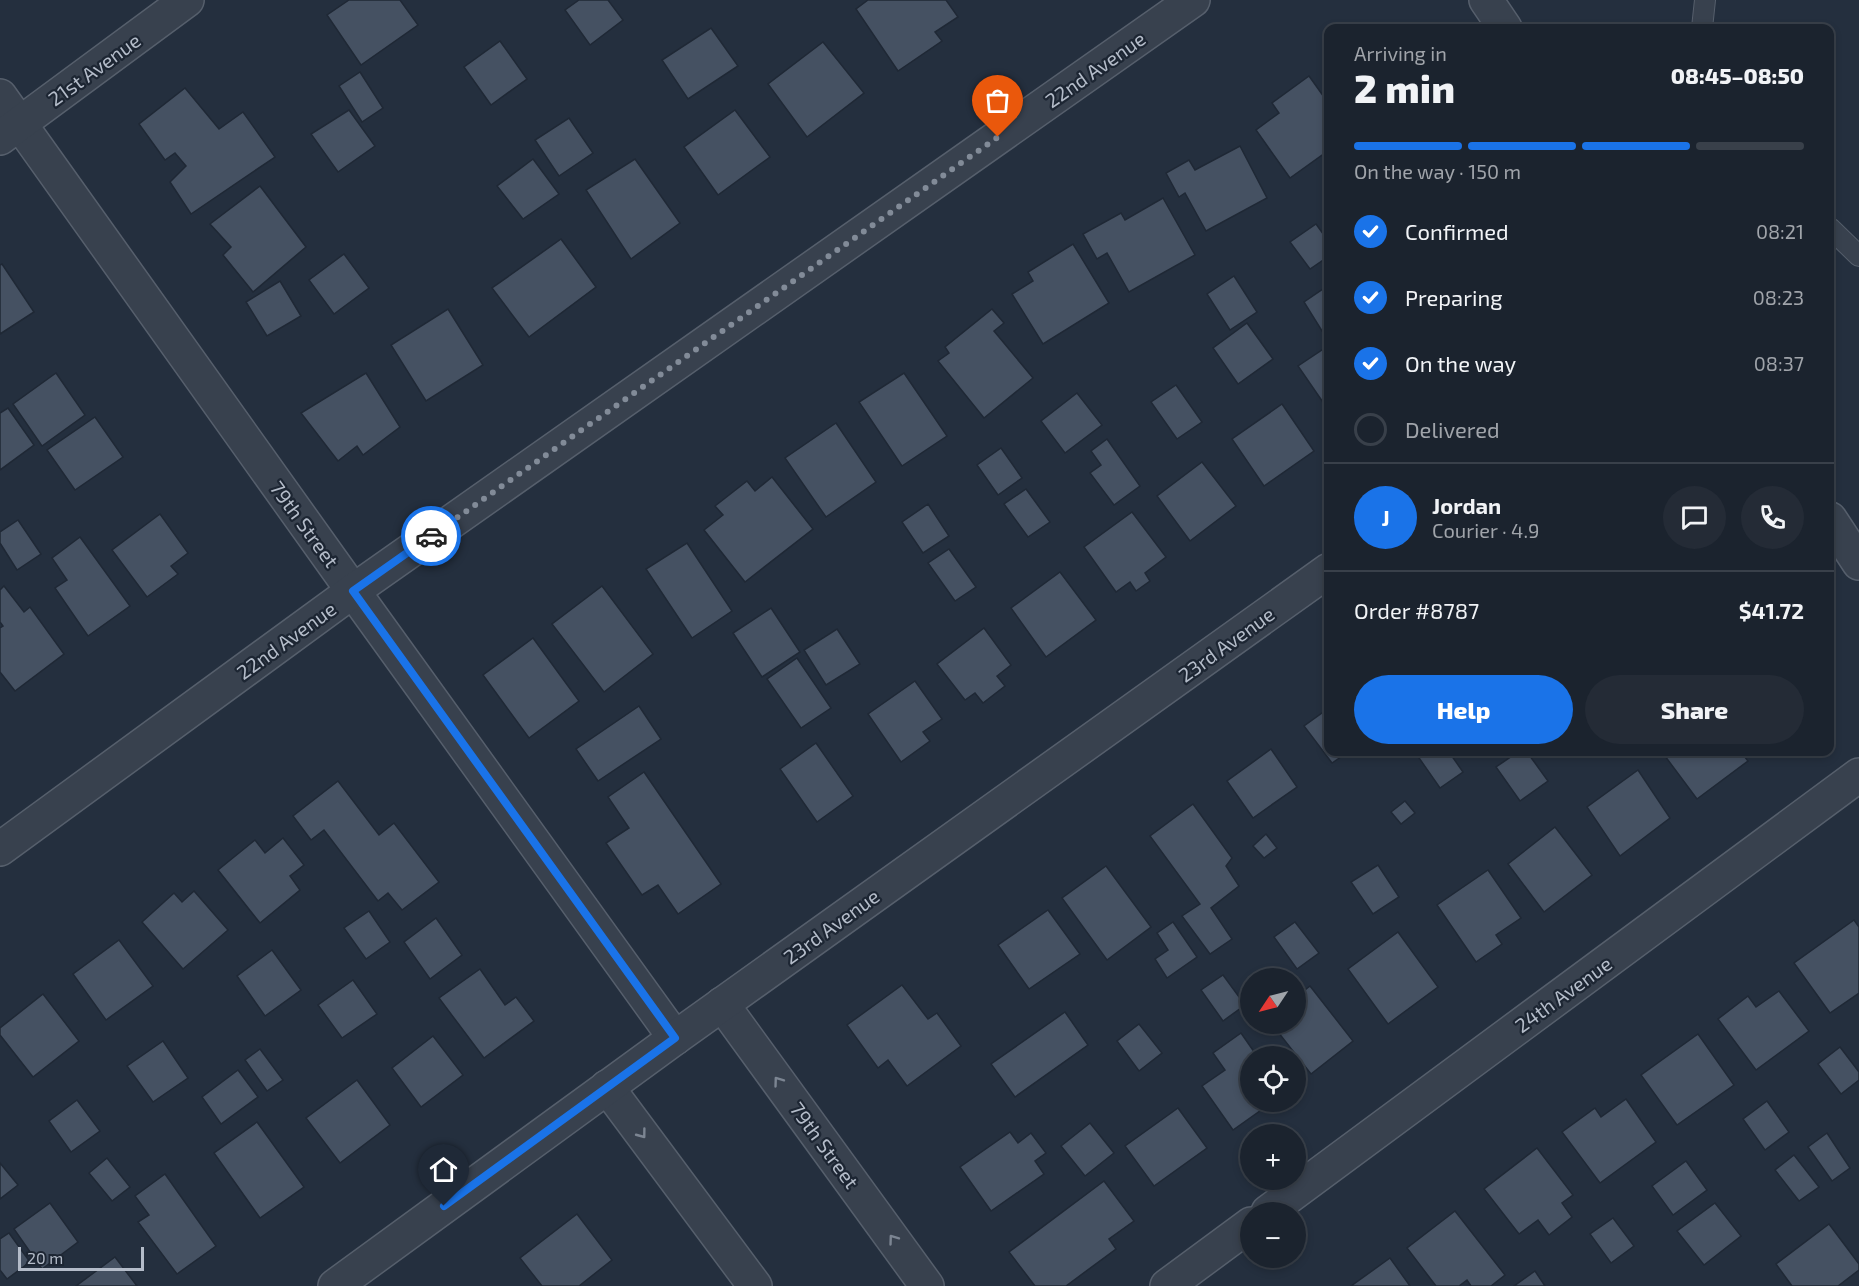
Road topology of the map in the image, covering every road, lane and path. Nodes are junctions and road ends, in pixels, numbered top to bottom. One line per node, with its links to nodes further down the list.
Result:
1 (187, 0): 8 (street, 21st Avenue)
2 (1193, 0): 14 (street, 22nd Avenue)
3 (1486, 0): 5 (street)
4 (1705, 0): 6 (lane)
5 (1502, 24)
6 (1702, 24)
7 (0, 96): 8 (street, 79th Street)
8 (9, 131): 14 (street, 79th Street)
9 (1834, 232): 10 (lane)
10 (1859, 256)
11 (1834, 525): 12 (street)
12 (1859, 563)
13 (1324, 574): 17 (street, 23rd Avenue)
14 (353, 591): 16 (street, 22nd Avenue); 18 (street, 79th Street)
15 (1859, 775): 20 (street, 24th Avenue)
16 (0, 849)
17 (723, 1004): 18 (street, 23rd Avenue); 24 (street, 79th Street, one-way to 17)
18 (675, 1038): 19 (street, 23rd Avenue)
19 (607, 1087): 22 (street, 23rd Avenue); 23 (street, one-way to 23)
20 (1282, 1202)
21 (1240, 1232): 25 (street)
22 (335, 1286)
23 (755, 1286)
24 (927, 1286)
25 (1167, 1286)

